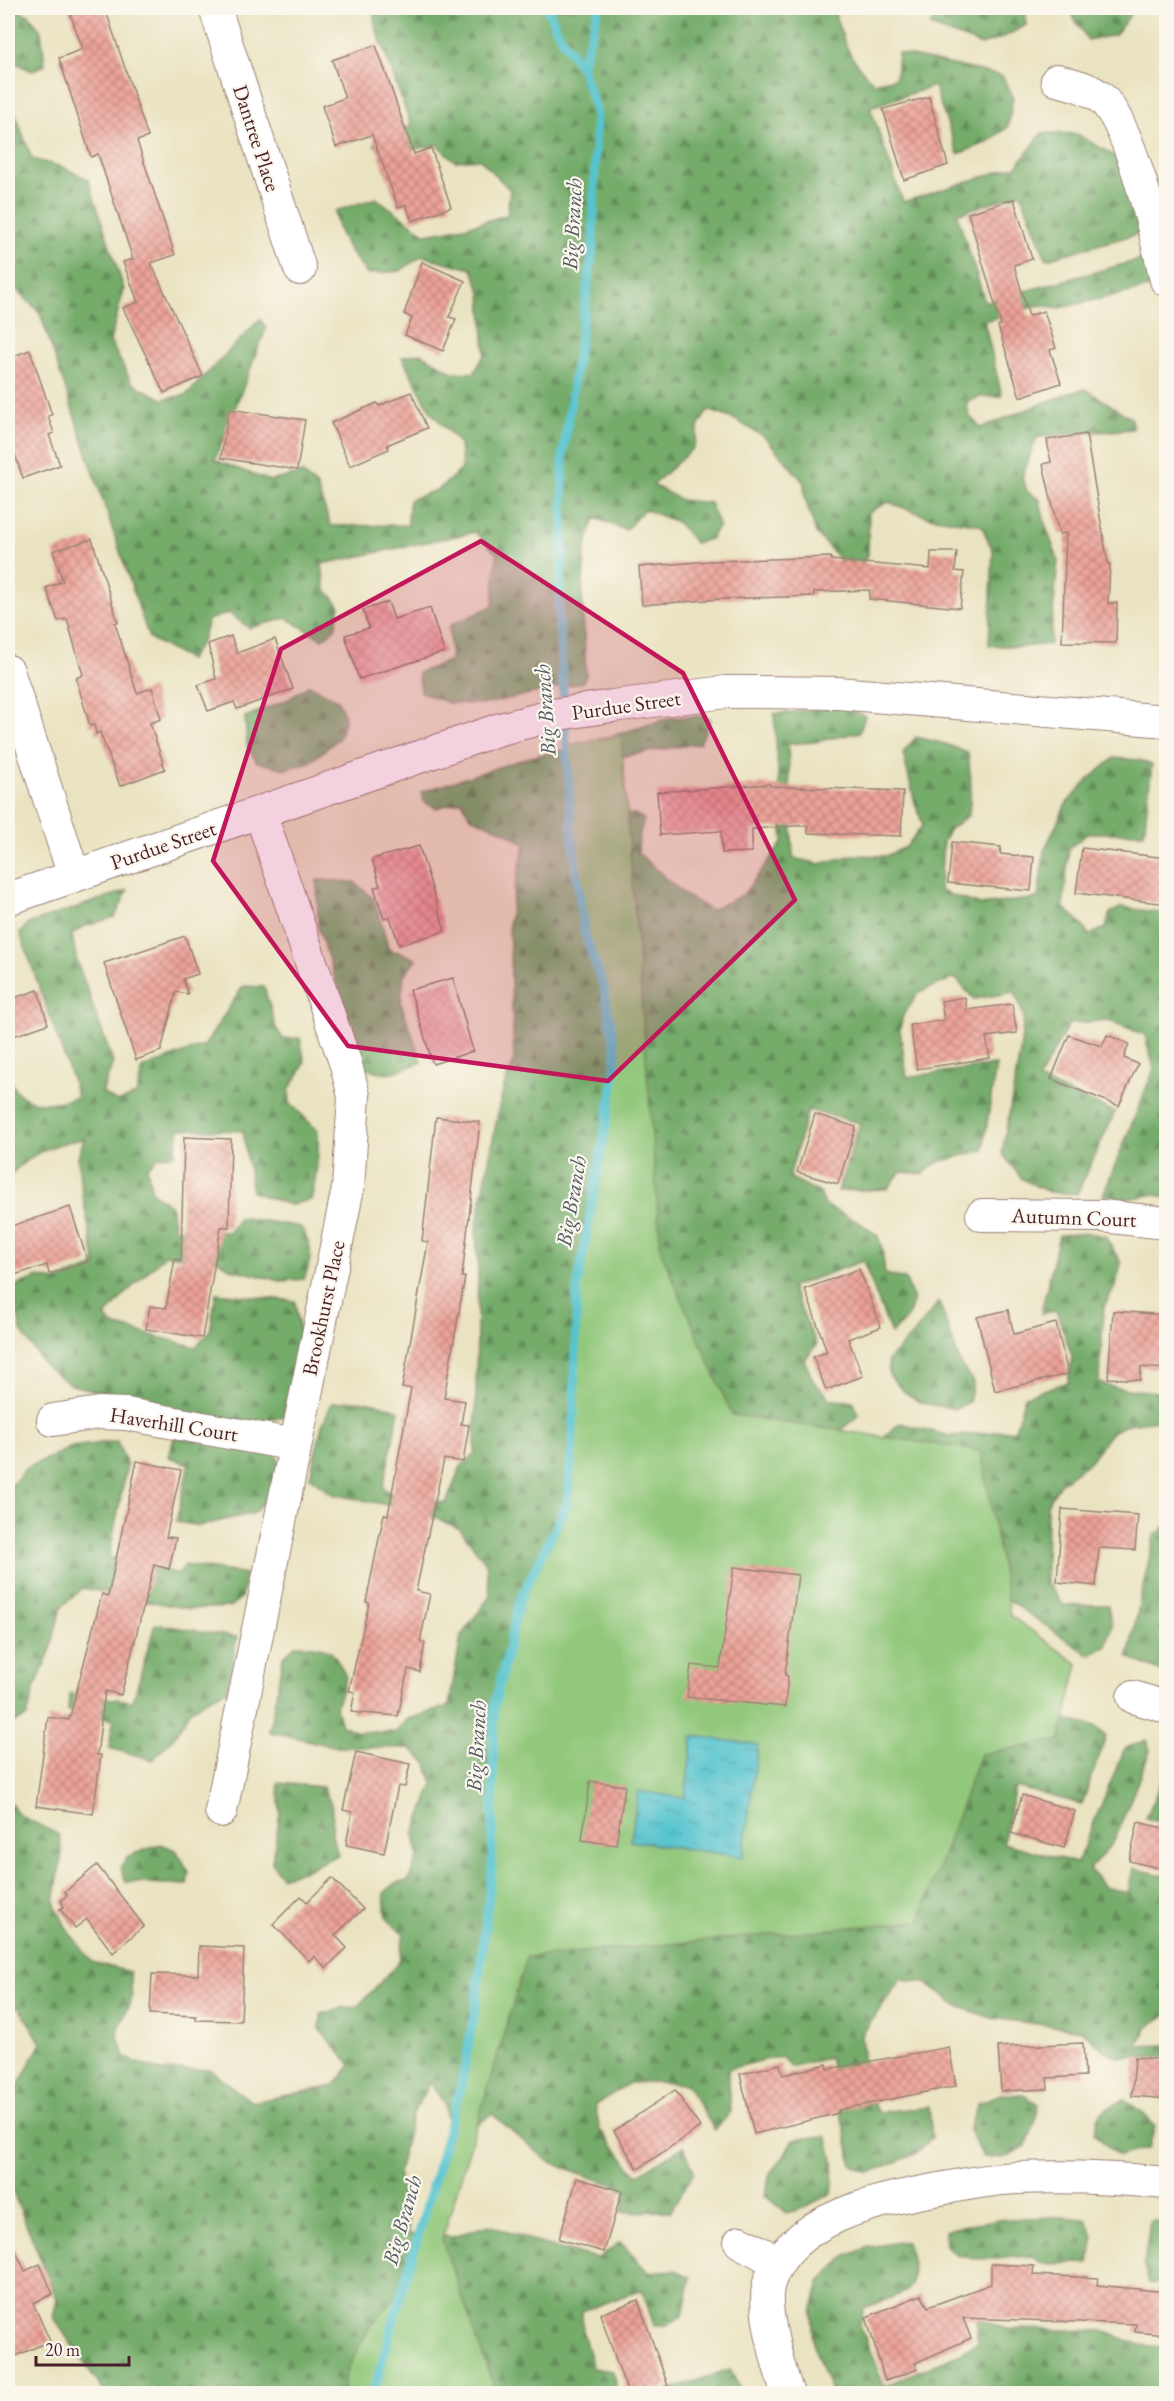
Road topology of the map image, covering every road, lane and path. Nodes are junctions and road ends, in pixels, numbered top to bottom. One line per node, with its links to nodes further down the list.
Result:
1 (215, 8): 3 (street, Dantree Place)
2 (1057, 80): 4 (street)
3 (300, 269)
4 (1167, 280)
5 (8, 671): 8 (street)
6 (1167, 721): 7 (street, Purdue Street)
7 (260, 812): 8 (street, Purdue Street); 13 (street, Brookhurst Place)
8 (74, 876): 9 (street, Purdue Street)
9 (8, 899)
10 (982, 1215): 11 (street, Autumn Court)
11 (1167, 1222)
12 (53, 1420): 13 (street, Haverhill Court)
13 (295, 1445): 16 (street, Brookhurst Place)
14 (1133, 1697): 15 (street)
15 (1167, 1707)
16 (221, 1811)
17 (1167, 2183): 19 (street)
18 (740, 2242): 19 (street)
19 (778, 2262): 20 (street)
20 (788, 2394)

